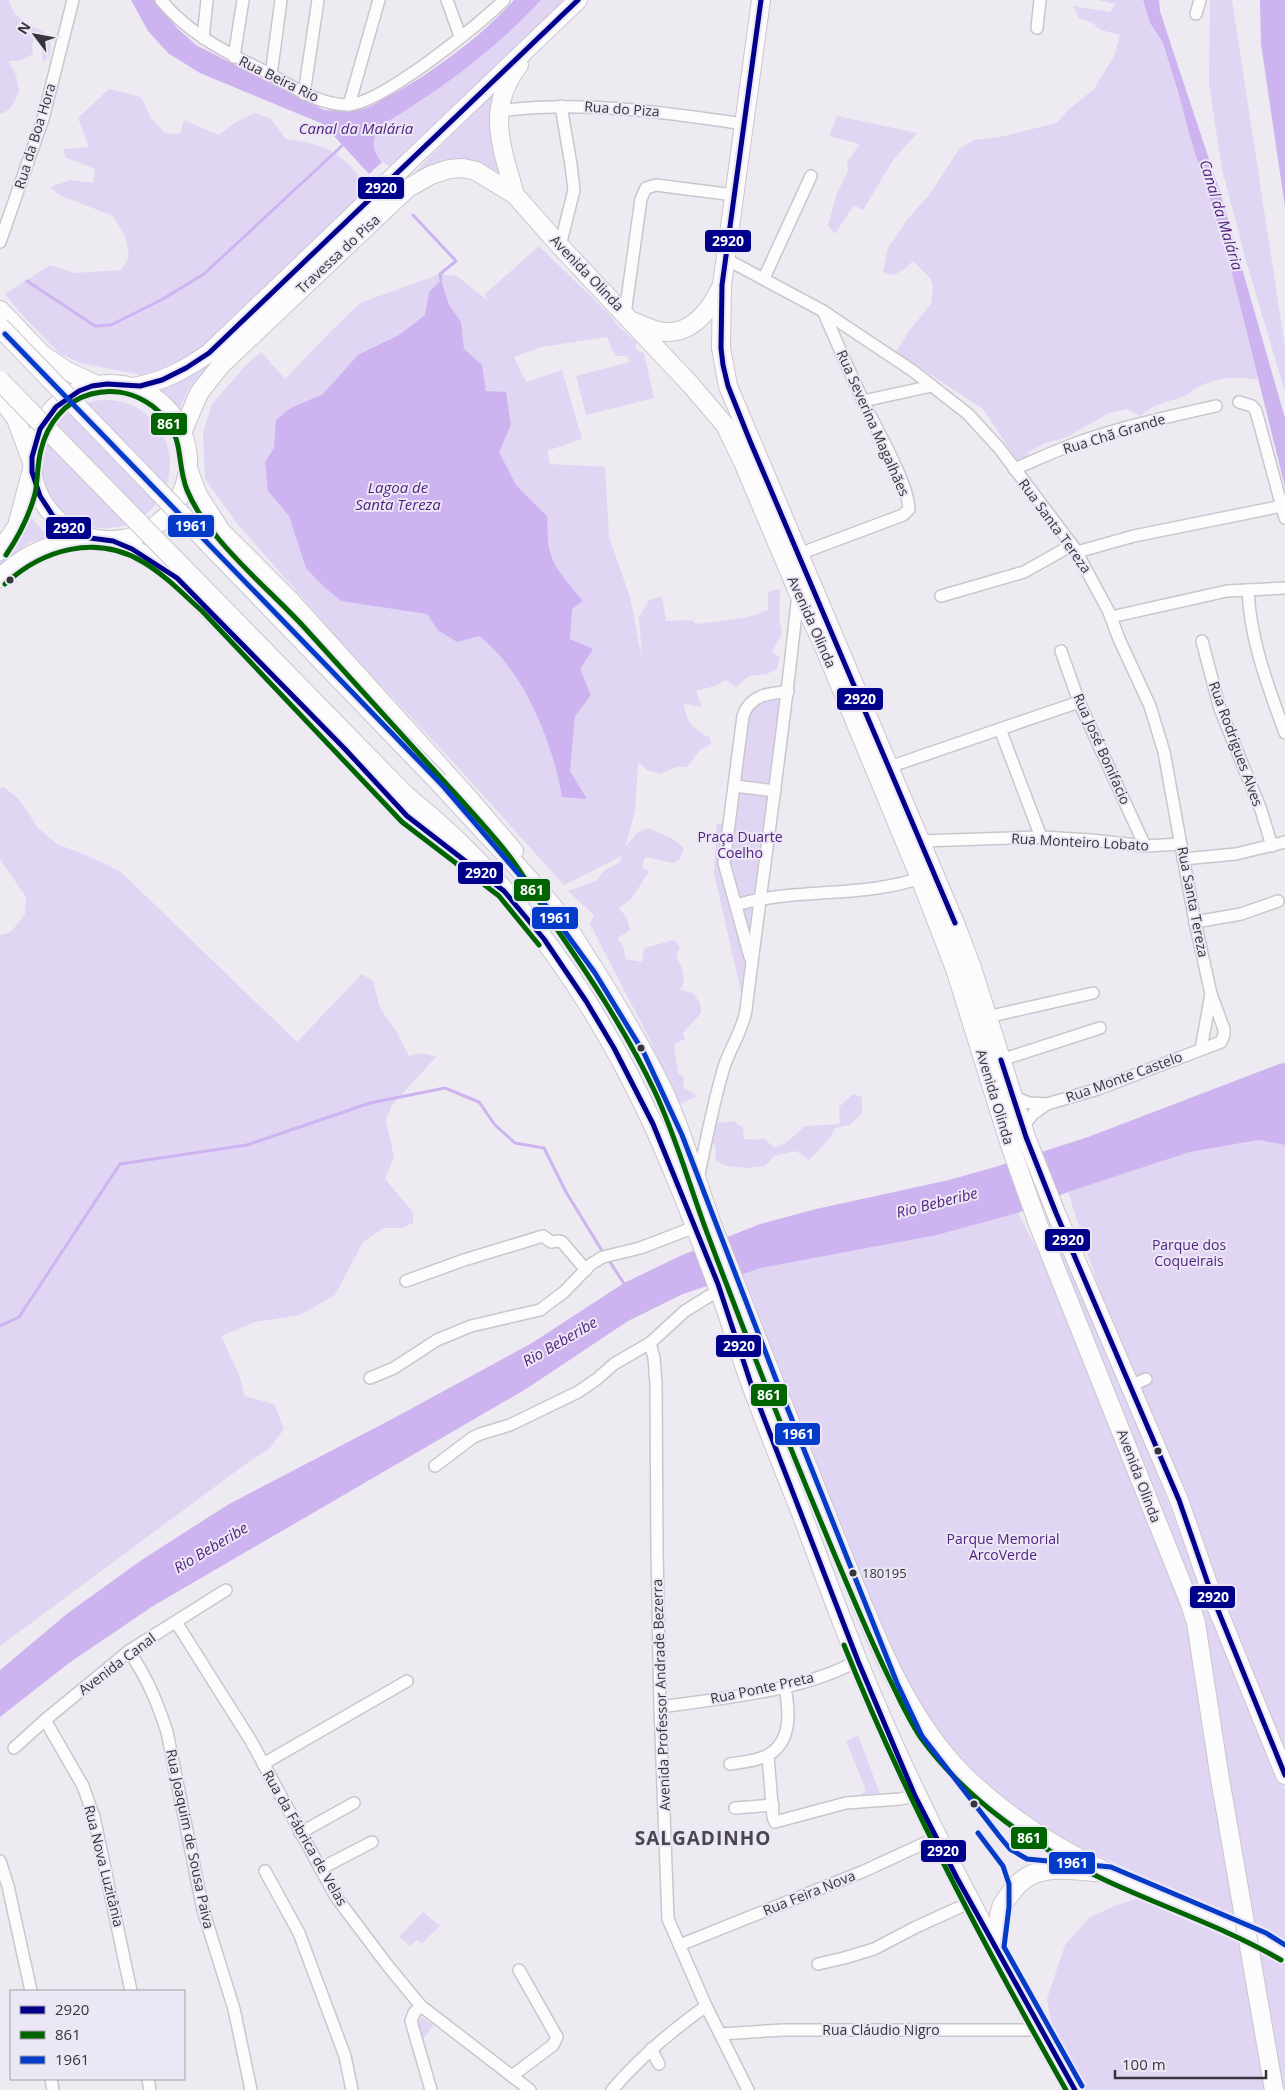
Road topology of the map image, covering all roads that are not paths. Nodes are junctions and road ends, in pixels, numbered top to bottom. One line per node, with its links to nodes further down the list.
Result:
1 (73, 0): 30 (street, Rua da Boa Hora)
2 (208, 0): 18 (street)
3 (243, 0): 19 (street)
4 (281, 0): 20 (street)
5 (318, 0): 21 (street)
6 (379, 0): 22 (street)
7 (447, 0): 17 (street)
8 (504, 0): 17 (street, Rua Beira Rio)
9 (578, 0): 16 (main road)
10 (761, 0): 25 (main road, Avenida Olinda)
11 (1040, 0): 15 (street)
12 (1200, 0): 14 (street)
13 (165, 2): 18 (street, Rua Beira Rio)
14 (1196, 14)
15 (1037, 28)
16 (542, 35): 24 (main road); 27 (main road)
17 (460, 36): 22 (street, Rua Beira Rio)
18 (203, 38): 19 (street, Rua Beira Rio)
19 (234, 57): 20 (street, Rua Beira Rio)
20 (271, 75): 21 (street, Rua Beira Rio)
21 (304, 94): 22 (street, Rua Beira Rio)
22 (349, 105)
23 (561, 106): 24 (street, Rua do Piza); 25 (street, Rua do Piza); 31 (street)
24 (499, 112): 28 (main road)
25 (744, 124): 29 (main road, Avenida Olinda)
26 (811, 176): 33 (street)
27 (392, 191): 28 (main road, Travessa do Pisa); 42 (main road); 47 (main road, Travessa do Pisa)
28 (515, 195): 31 (main road, Avenida Olinda)
29 (734, 195): 32 (main road, Avenida Olinda); 37 (street)
30 (0, 242)
31 (560, 246): 37 (main road, Avenida Olinda)
32 (726, 259): 33 (street, Rua Santa Tereza); 34 (main road, Avenida Olinda)
33 (764, 278): 36 (street, Rua Santa Tereza)
34 (722, 285): 37 (main road); 57 (main road, Avenida Olinda)
35 (0, 310): 40 (main road)
36 (823, 311): 41 (street, Rua Santa Tereza); 44 (street, Rua Severina Magalhães)
37 (629, 317): 61 (main road, Avenida Olinda)
38 (0, 327): 83 (highway, bridge)
39 (0, 381): 81 (highway, bridge)
40 (97, 385): 42 (main road); 48 (main road)
41 (932, 386): 44 (street); 50 (street, Rua Santa Tereza)
42 (133, 387): 47 (main road)
43 (0, 397): 48 (main road)
44 (863, 401): 57 (street, Rua Severina Magalhães)
45 (1239, 402): 51 (street)
46 (1216, 406): 50 (street, Rua Chã Grande)
47 (182, 433): 49 (main road)
48 (32, 465): 53 (main road); 56 (main road)
49 (188, 469): 54 (main road); 83 (main road)
50 (1014, 470): 55 (street, Rua Santa Tereza)
51 (1282, 506): 52 (street); 55 (street)
52 (1285, 518)
53 (94, 539): 54 (main road); 58 (main road)
54 (112, 540): 81 (main road)
55 (1074, 549): 62 (street); 63 (street, Rua Santa Tereza)
56 (0, 551)
57 (799, 554): 70 (main road, Avenida Olinda)
58 (0, 578)
59 (1285, 588): 60 (street)
60 (1248, 590): 63 (street); 69 (street)
61 (798, 592): 66 (street); 80 (main road, Avenida Olinda)
62 (941, 596)
63 (1111, 617): 76 (street, Rua Santa Tereza)
64 (1202, 641): 78 (street, Rua Rodrigues Alves)
65 (1061, 651): 67 (street, Rua José Bonifacio)
66 (788, 692): 71 (street); 72 (street)
67 (1079, 702): 68 (street); 77 (street, Rua José Bonifacio)
68 (1000, 729): 70 (street); 73 (street)
69 (1285, 733)
70 (889, 767): 74 (main road, Avenida Olinda)
71 (735, 786): 72 (street); 85 (street)
72 (775, 790): 82 (street)
73 (1041, 837): 74 (street, Rua Monteiro Lobato); 77 (street, Rua Monteiro Lobato)
74 (920, 841): 80 (main road, Avenida Olinda)
75 (1285, 842): 78 (street)
76 (1181, 844): 77 (street, Rua Monteiro Lobato); 79 (street, Rua Santa Tereza)
77 (1146, 846)
78 (1272, 846): 79 (street)
79 (1183, 859): 86 (street, Rua Santa Tereza)
80 (927, 875): 82 (street); 90 (main road, Avenida Olinda); 97 (main road, Avenida Olinda)
81 (504, 891): 99 (highway)
82 (759, 898): 85 (street); 87 (street)
83 (547, 900): 98 (highway)
84 (1278, 901): 86 (street)
85 (736, 905): 87 (street)
86 (1195, 922): 89 (street, Rua Santa Tereza)
87 (752, 964): 98 (street)
88 (1093, 994): 90 (street)
89 (1211, 994): 92 (street, Rua Santa Tereza); 93 (street, Rua Monte Castelo)
90 (987, 1017): 94 (main road, Avenida Olinda)
91 (1100, 1028): 94 (street)
92 (1221, 1042): 93 (street, Rua Monte Castelo)
93 (1201, 1049): 96 (street, Rua Monte Castelo)
94 (1001, 1060): 95 (main road, Avenida Olinda)
95 (1012, 1096): 96 (street, Rua Monte Castelo); 97 (main road, Avenida Olinda)
96 (1047, 1104): 97 (street, Rua Monte Castelo)
97 (1019, 1135): 118 (main road, Avenida Olinda); 152 (main road, Avenida Olinda, bridge)
98 (698, 1183): 99 (highway)
99 (701, 1227): 100 (street); 102 (highway)
100 (586, 1270): 101 (street); 104 (street)
101 (406, 1281)
102 (723, 1284): 103 (street); 109 (highway); 129 (highway)
103 (650, 1344): 105 (street); 112 (street, Avenida Professor Andrade Bezerra)
104 (370, 1378)
105 (435, 1466)
106 (226, 1590): 107 (street, Avenida Canal)
107 (176, 1622): 108 (street, Avenida Canal); 116 (street, Rua da Fábrica de Velas)
108 (130, 1651): 113 (street, Avenida Canal); 145 (street, Rua Joaquim de Sousa Paiva)
109 (859, 1660): 111 (street, Rua Ponte Preta); 119 (highway)
110 (407, 1681): 116 (street)
111 (785, 1686): 112 (street, Rua Ponte Preta); 115 (street)
112 (660, 1707): 131 (street, Avenida Professor Andrade Bezerra)
113 (45, 1720): 114 (street, Avenida Canal); 137 (street, Rua Nova Luzitânia)
114 (14, 1748)
115 (768, 1756): 117 (street); 121 (street)
116 (263, 1764): 123 (street, Rua da Fábrica de Velas)
117 (730, 1764)
118 (1285, 1775)
119 (916, 1796): 121 (street); 124 (highway)
120 (354, 1802): 123 (street)
121 (773, 1805): 122 (street)
122 (735, 1808)
123 (300, 1833): 127 (street, Rua da Fábrica de Velas)
124 (938, 1837): 130 (highway); 131 (street, Rua Feira Nova)
125 (372, 1842): 127 (street)
126 (0, 1861): 136 (street)
127 (320, 1869): 138 (street, Rua da Fábrica de Velas)
128 (265, 1871): 146 (street)
129 (1109, 1874): 132 (highway); 133 (highway)
130 (970, 1902): 132 (highway); 134 (street)
131 (680, 1945): 139 (street, Avenida Professor Andrade Bezerra)
132 (996, 1948): 140 (highway)
133 (1285, 1954)
134 (818, 1964)
135 (519, 1970): 144 (street)
136 (31, 1990)
137 (131, 1990)
138 (421, 2006): 144 (street, Rua da Fábrica de Velas); 147 (street)
139 (706, 2006): 141 (street, Avenida Professor Andrade Bezerra); 142 (street)
140 (1041, 2030): 141 (street, Rua Cláudio Nigro); 151 (highway)
141 (720, 2034): 150 (street, Avenida Professor Andrade Bezerra)
142 (651, 2049): 143 (street); 149 (street)
143 (659, 2064)
144 (512, 2076): 148 (street, Rua da Fábrica de Velas)
145 (251, 2090)
146 (352, 2090)
147 (431, 2090)
148 (530, 2090)
149 (612, 2090)
150 (748, 2090)
151 (1076, 2090)
152 (1274, 2090)

